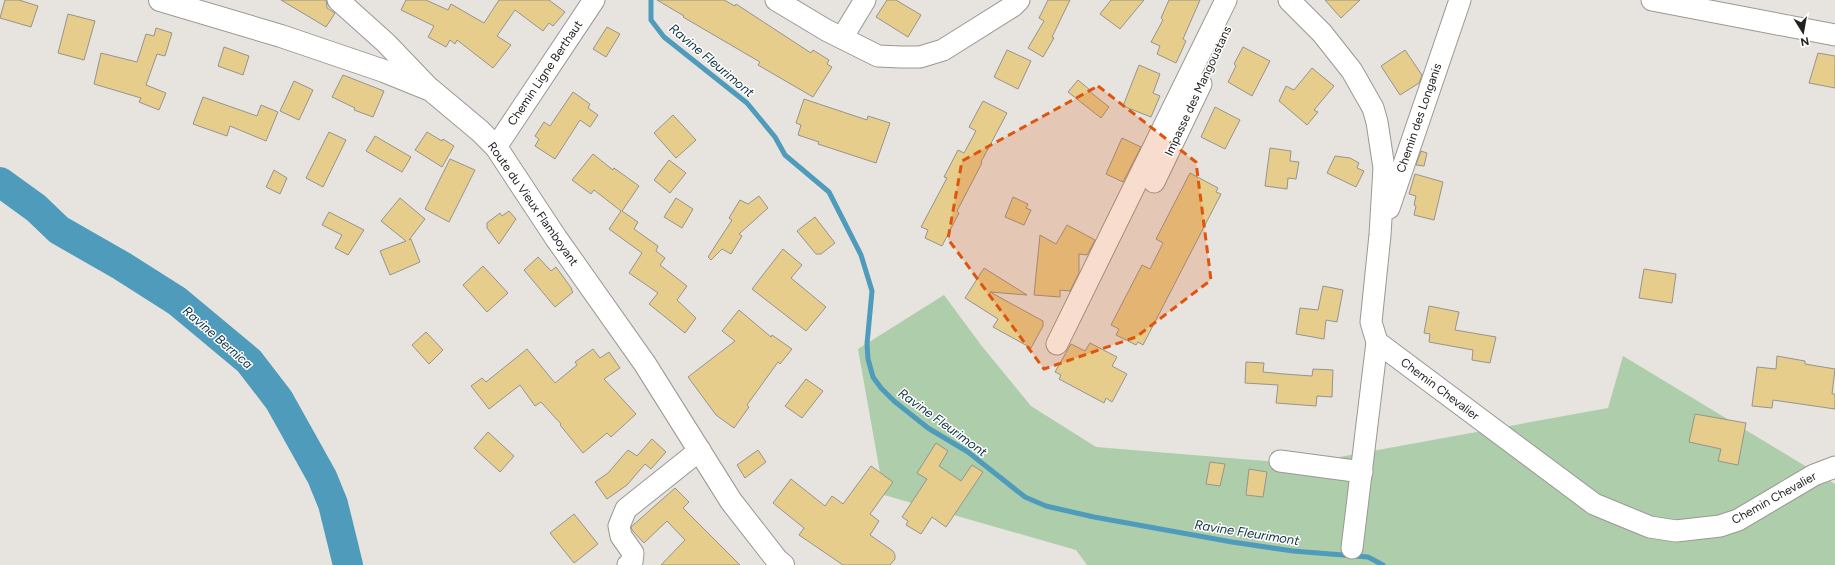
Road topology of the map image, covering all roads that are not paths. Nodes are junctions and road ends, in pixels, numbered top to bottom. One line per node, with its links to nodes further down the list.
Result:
1 (338, 0): 14 (street)
2 (594, 0): 15 (street, Chemin Ligne Berthaut)
3 (776, 0): 13 (street)
4 (865, 0): 13 (street)
5 (1019, 0): 13 (street)
6 (1226, 0): 19 (street)
7 (1241, 0): 16 (street, Impasse des Mangoustans)
8 (1289, 0): 17 (street)
9 (1460, 0): 17 (street, Chemin des Longanis)
10 (1652, 0): 12 (street)
11 (170, 1): 14 (main road, Route du Vieux Flamboyant)
12 (1835, 35)
13 (842, 38)
14 (431, 90): 15 (main road, Route du Vieux Flamboyant)
15 (496, 147): 20 (main road, Route du Vieux Flamboyant)
16 (1154, 182)
17 (1380, 235): 18 (street)
18 (1377, 342): 22 (street, Chemin Chevalier); 23 (street)
19 (1057, 344)
20 (700, 450): 25 (street); 26 (main road, Route du Vieux Flamboyant)
21 (1280, 462): 23 (street)
22 (1835, 467)
23 (1362, 472): 24 (street)
24 (1352, 548)
25 (628, 565)
26 (783, 565)

